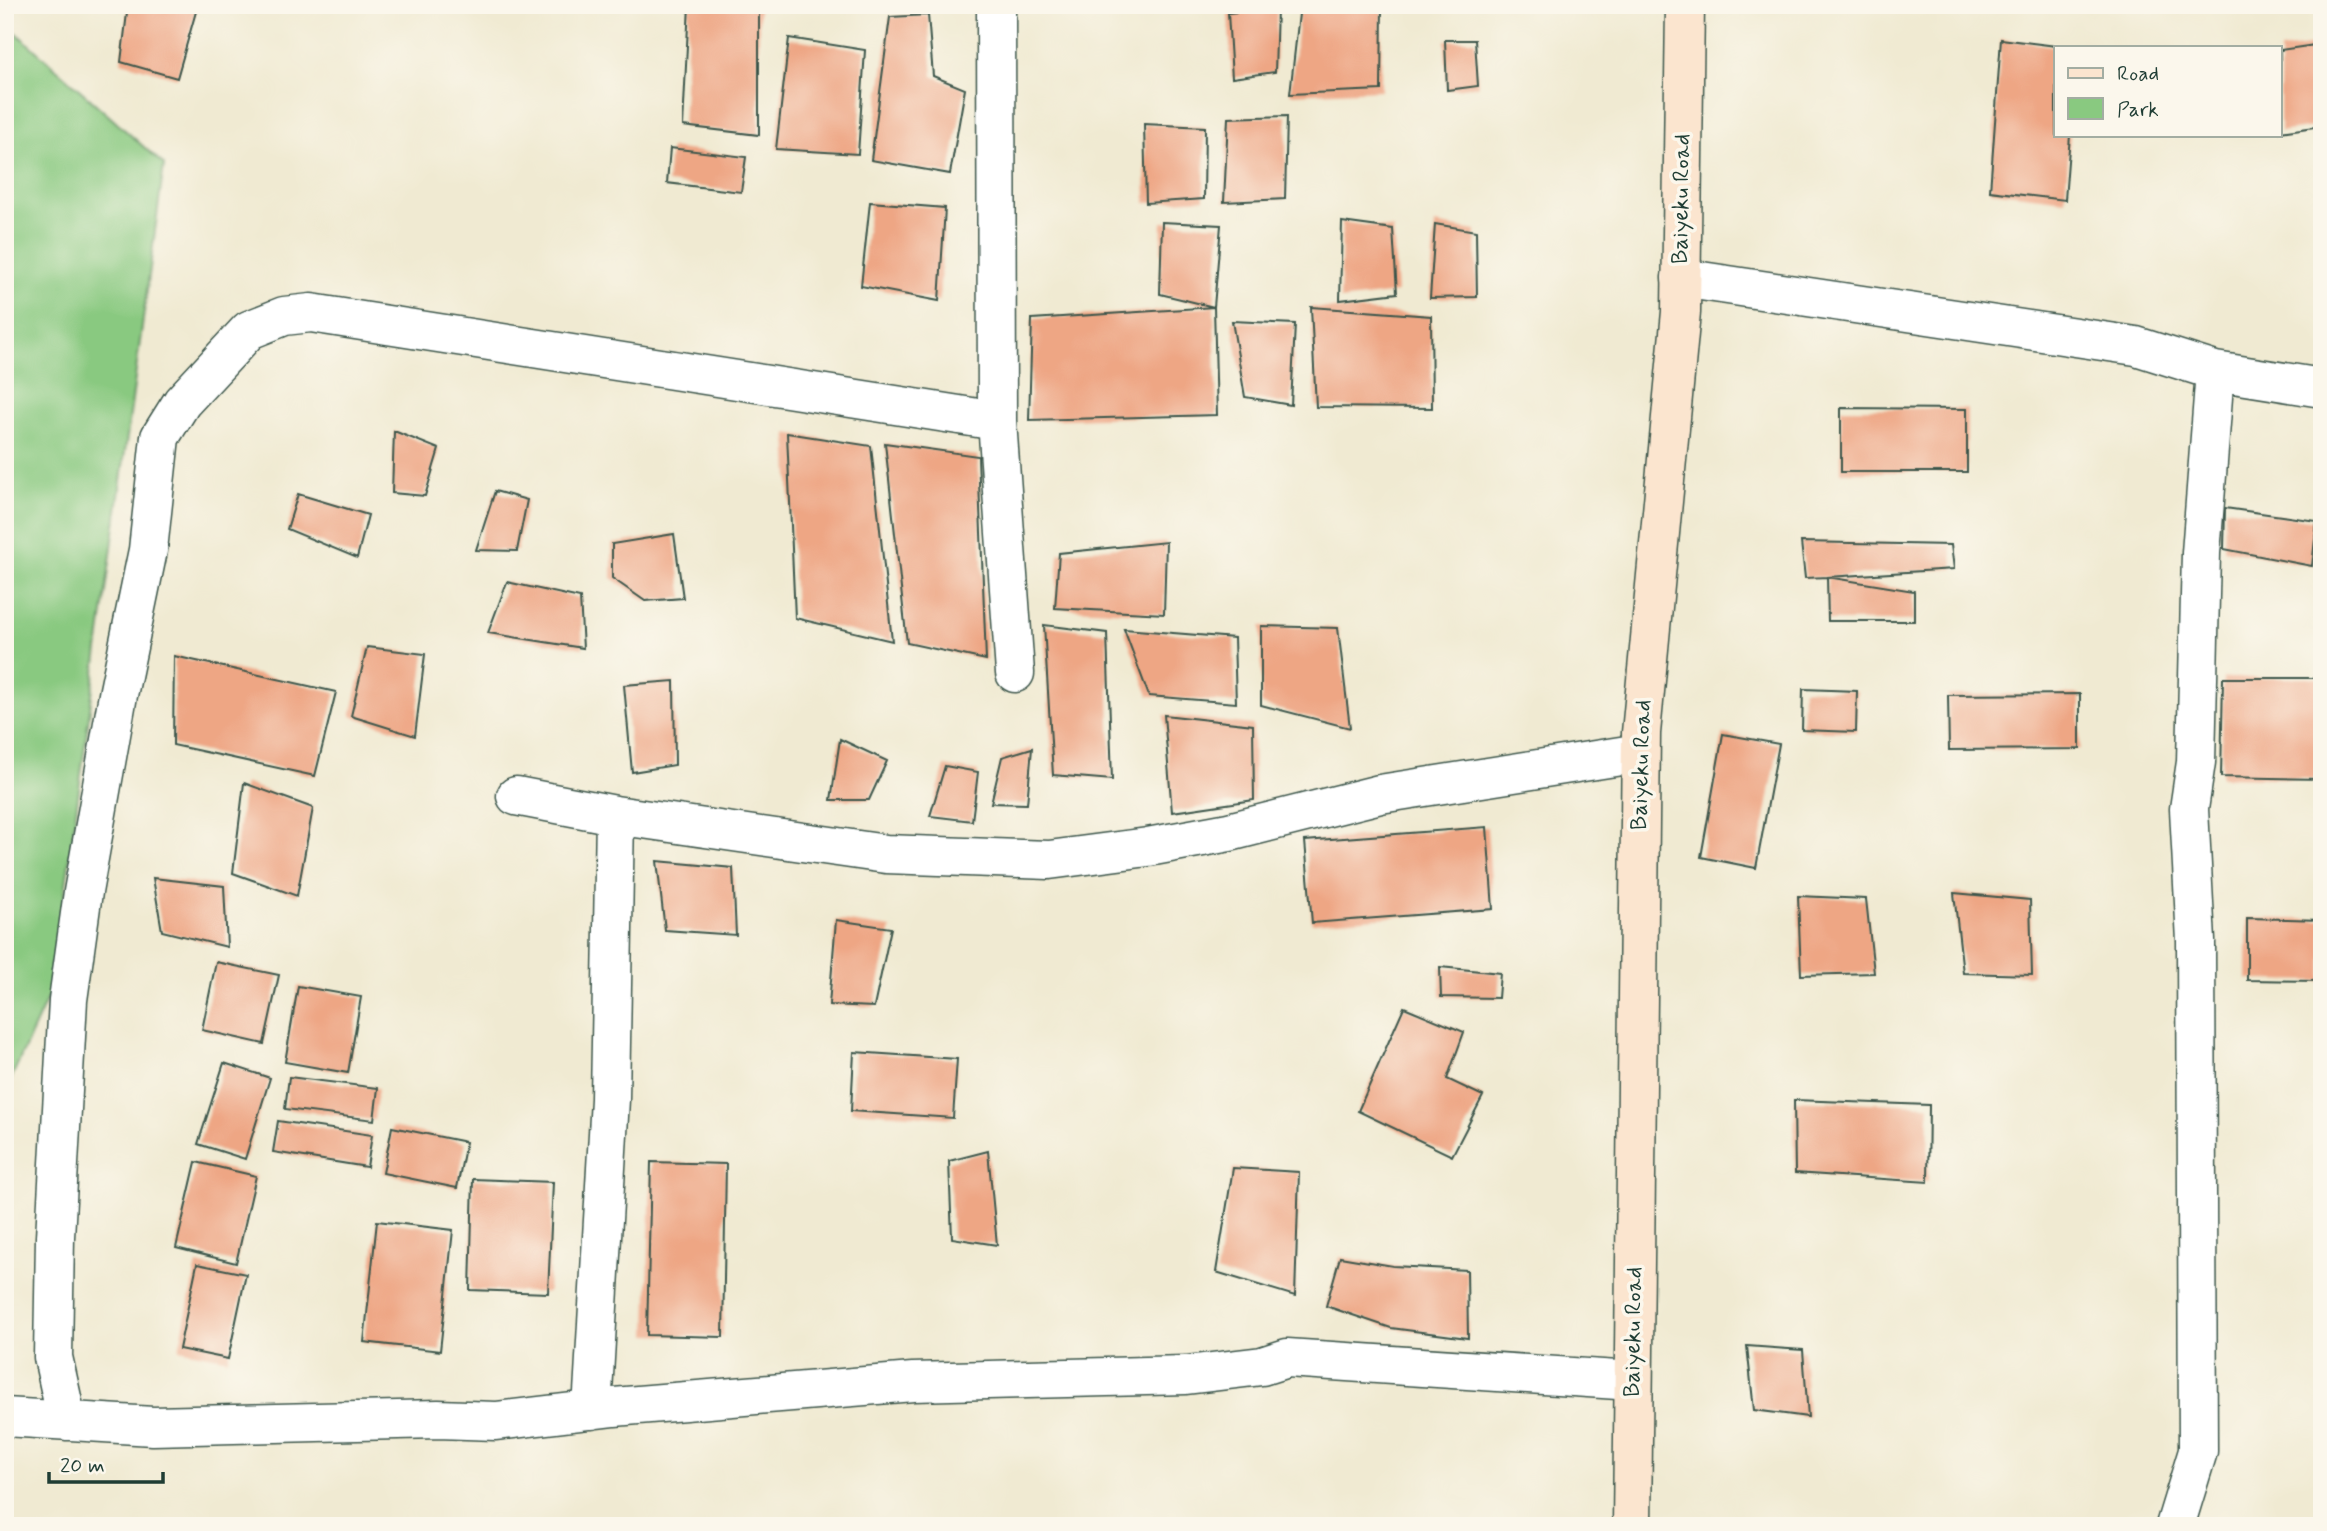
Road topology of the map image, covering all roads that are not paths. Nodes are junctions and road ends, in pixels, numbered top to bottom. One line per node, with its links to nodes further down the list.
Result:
1 (996, 5): 6 (street)
2 (1685, 5): 3 (main road, Baiyeku Road)
3 (1681, 278): 4 (street); 8 (main road, Baiyeku Road)
4 (2215, 371): 5 (street); 16 (street)
5 (2322, 388)
6 (997, 421): 7 (street); 14 (street)
7 (1015, 673)
8 (1640, 753): 10 (street); 11 (main road, Baiyeku Road)
9 (516, 796): 10 (street)
10 (615, 815): 12 (street)
11 (1633, 1381): 12 (street); 15 (main road, Baiyeku Road)
12 (592, 1410): 14 (street)
13 (5, 1417): 14 (street)
14 (66, 1421)
15 (1632, 1526)
16 (2175, 1526)

